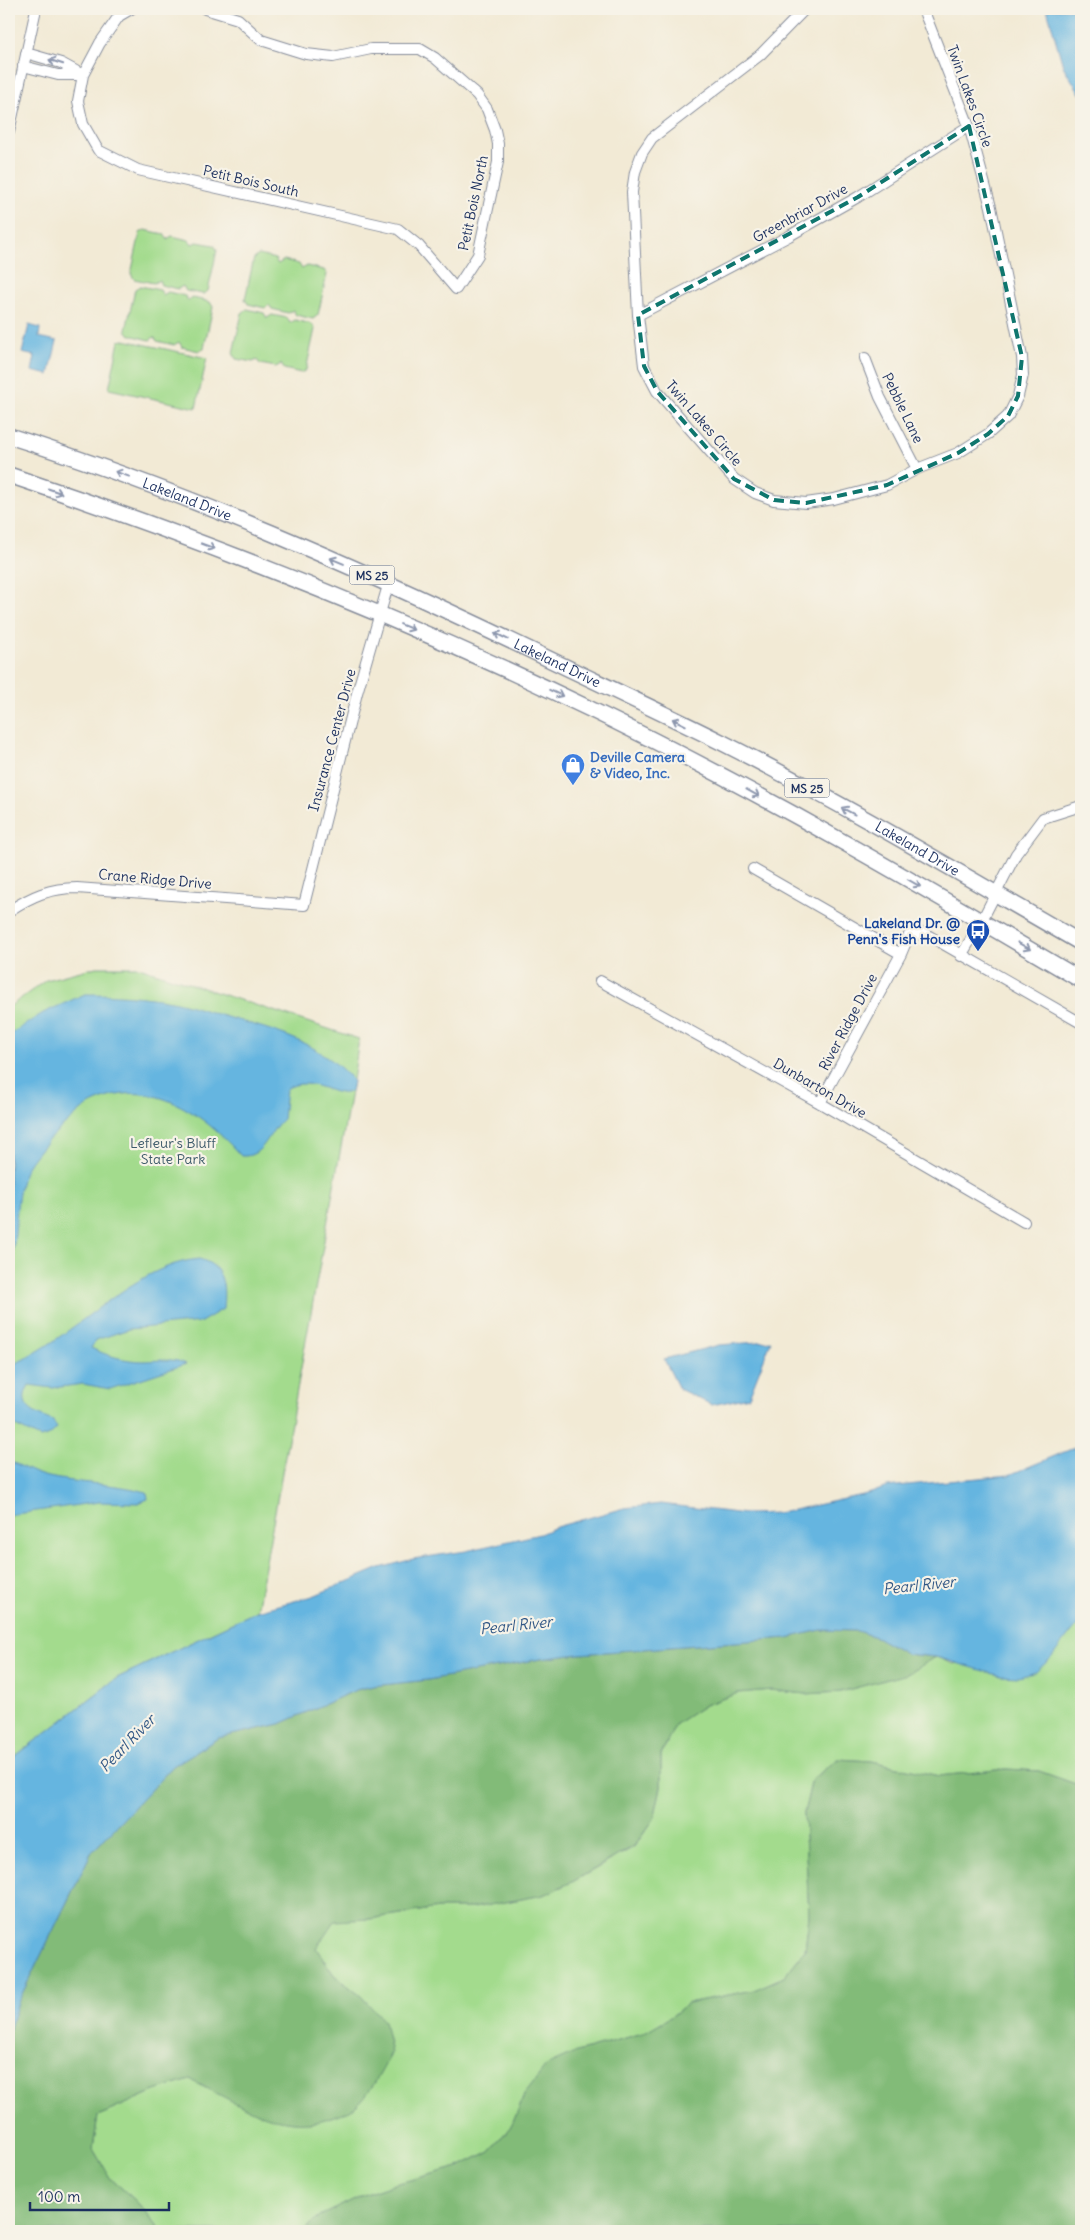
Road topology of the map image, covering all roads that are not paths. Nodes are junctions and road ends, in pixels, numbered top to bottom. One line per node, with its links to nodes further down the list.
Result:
1 (36, 9): 6 (street)
2 (131, 9): 8 (street)
3 (205, 9): 11 (street, Petit Bois North)
4 (805, 9): 12 (street, Twin Lakes Circle)
5 (923, 9): 9 (street, Twin Lakes Circle)
6 (26, 54): 7 (street); 8 (street, one-way to 6)
7 (23, 66): 8 (street); 10 (street)
8 (83, 75): 11 (street, Petit Bois South)
9 (969, 126): 12 (street, Greenbriar Drive); 15 (street, Twin Lakes Circle)
10 (9, 132)
11 (456, 289)
12 (638, 315): 15 (street, Twin Lakes Circle)
13 (865, 358): 15 (street, Pebble Lane)
14 (10, 436): 17 (highway, Lakeland Drive / MS 25, one-way to 14)
15 (917, 469)
16 (9, 475): 18 (highway, Lakeland Drive / MS 25, one-way to 18)
17 (390, 582): 18 (street, Insurance Center Drive); 21 (highway, Lakeland Drive / MS 25, one-way to 17)
18 (381, 616): 22 (street, Insurance Center Drive); 24 (highway, Lakeland Drive / MS 25, one-way to 24)
19 (1081, 806): 21 (street)
20 (753, 869): 26 (street)
21 (994, 894): 24 (street); 25 (highway, Lakeland Drive / MS 25)
22 (304, 905): 23 (street, Crane Ridge Drive)
23 (9, 911)
24 (981, 922): 27 (street); 28 (highway, Lakeland Drive / MS 25, one-way to 28)
25 (1081, 944)
26 (901, 954): 27 (street, River Ridge Drive); 31 (street, River Ridge Drive)
27 (961, 956): 30 (street)
28 (1081, 980)
29 (600, 981): 31 (street, Dunbarton Drive)
30 (1081, 1023)
31 (820, 1103): 32 (street, Dunbarton Drive)
32 (1024, 1222)

